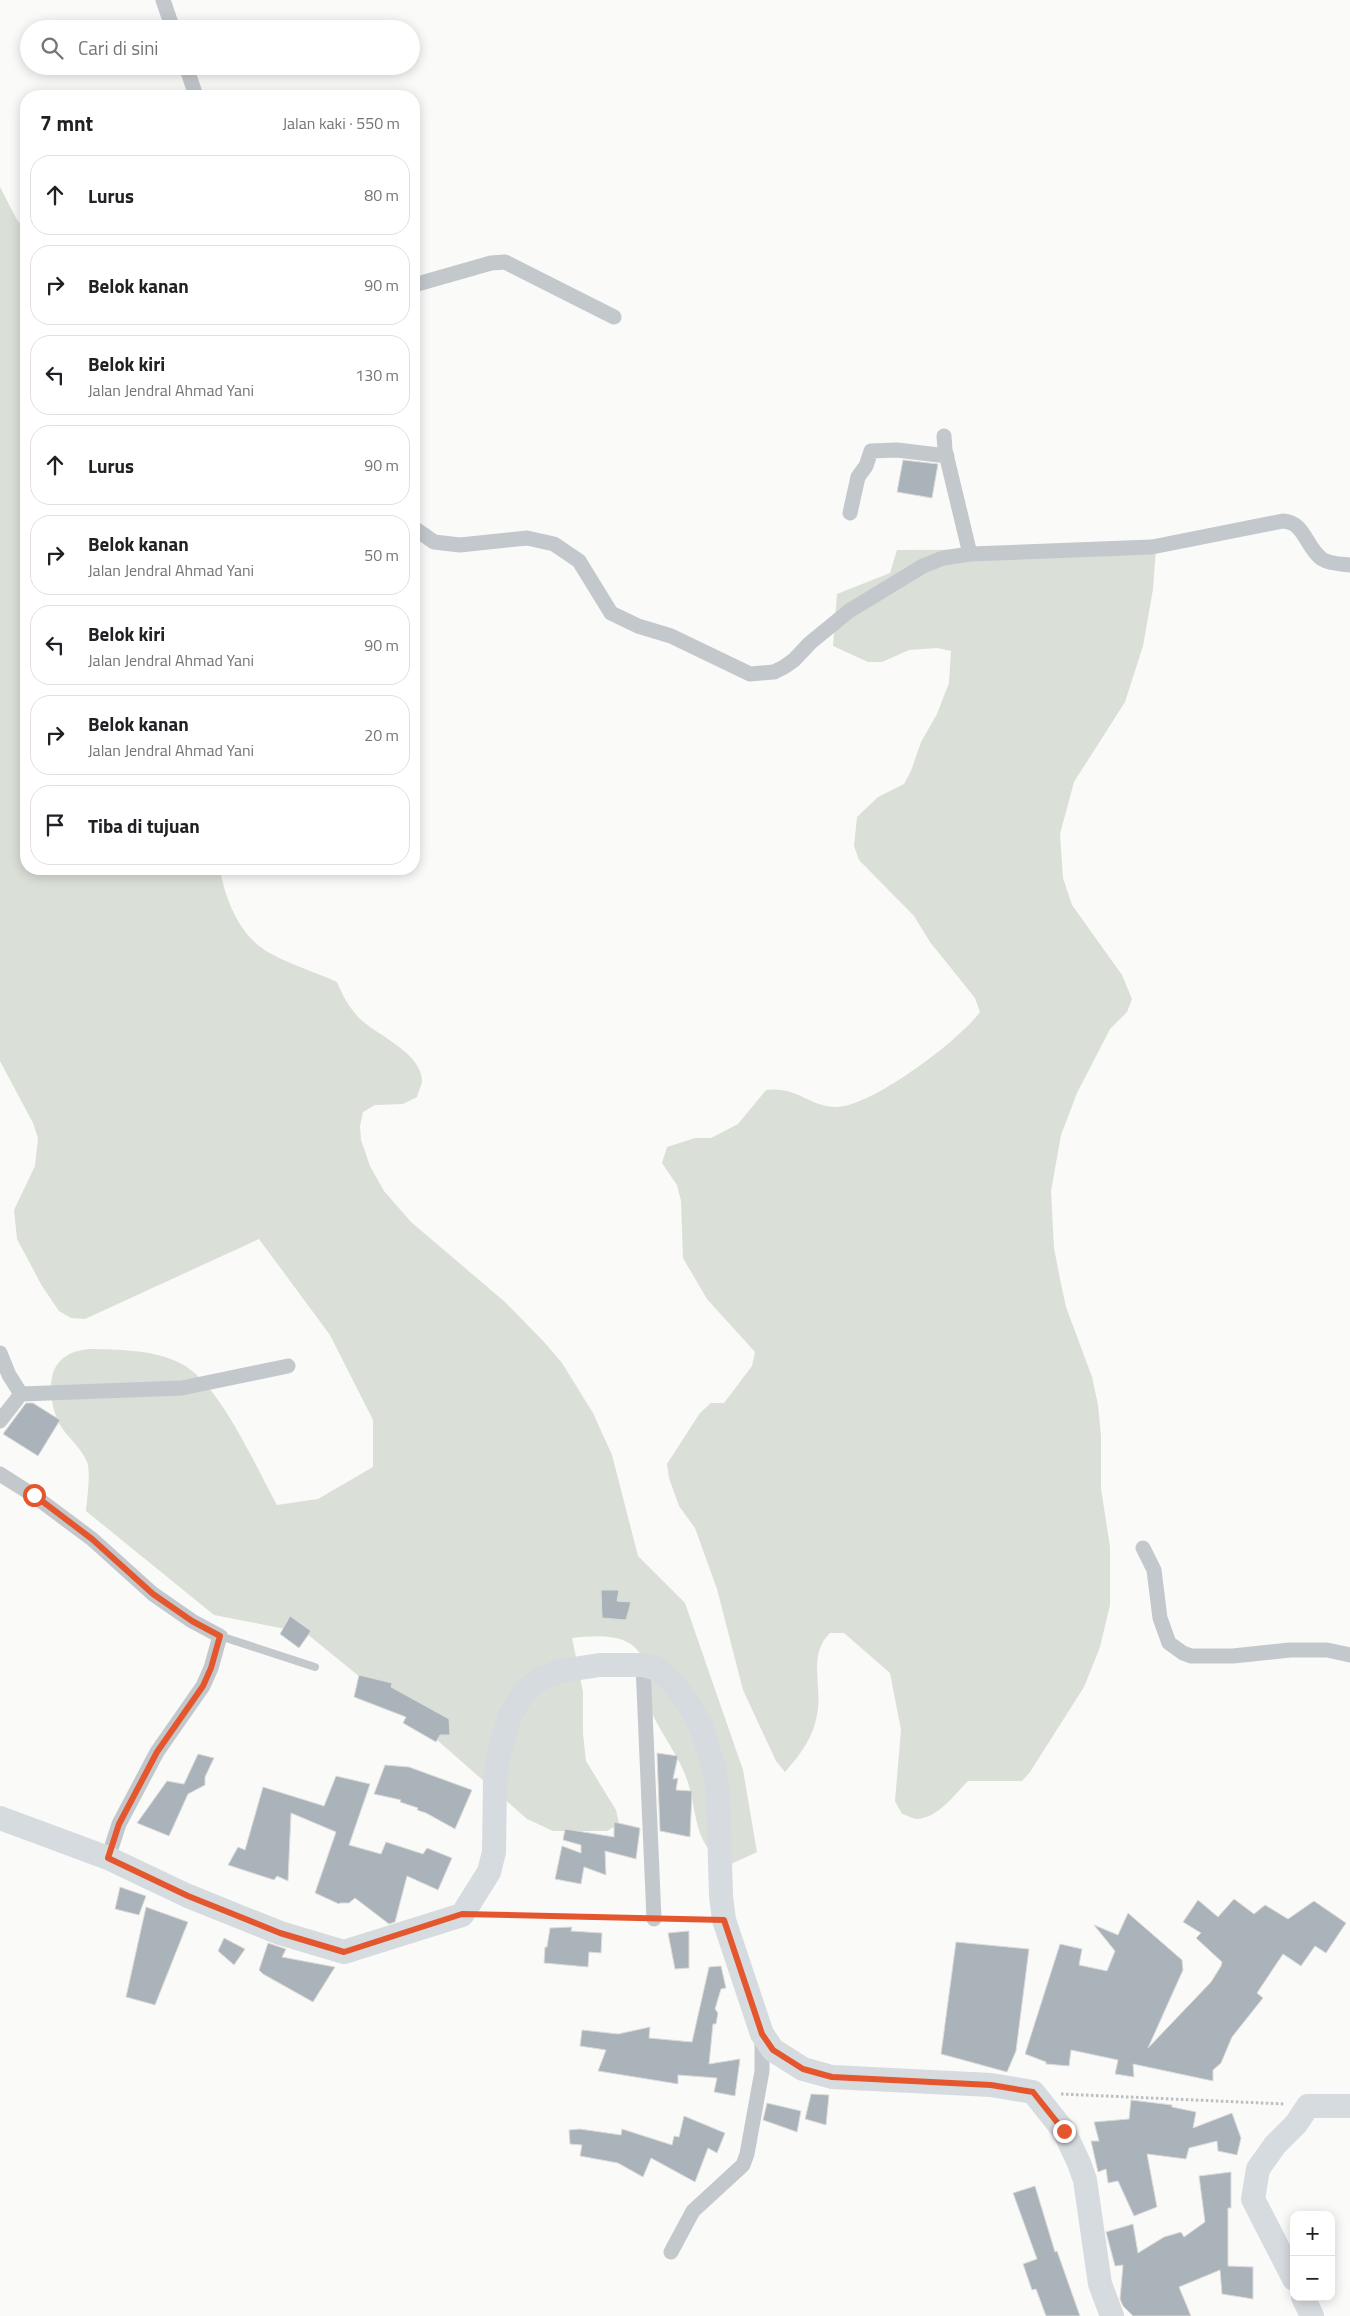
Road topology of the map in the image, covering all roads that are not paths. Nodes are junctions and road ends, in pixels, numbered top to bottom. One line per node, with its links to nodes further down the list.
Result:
1 (163, 0): 2 (street)
2 (170, 20)
3 (189, 75): 4 (street)
4 (194, 90)
5 (420, 283): 6 (street)
6 (614, 317)
7 (944, 436): 8 (street)
8 (947, 456): 9 (street); 11 (street)
9 (850, 513)
10 (420, 532): 11 (street)
11 (970, 554): 12 (street)
12 (1350, 566)
13 (0, 1353): 15 (street)
14 (288, 1366): 15 (street)
15 (21, 1394): 16 (street)
16 (0, 1421)
17 (0, 1474): 19 (street)
18 (1143, 1548): 20 (street)
19 (220, 1636): 22 (lane); 24 (street)
20 (1350, 1655)
21 (643, 1665): 24 (main road); 25 (street); 26 (main road)
22 (315, 1667)
23 (0, 1818): 24 (main road)
24 (108, 1858)
25 (654, 1919)
26 (762, 2034): 28 (street); 31 (main road)
27 (1350, 2106): 29 (main road)
28 (671, 2252)
29 (1290, 2271)
30 (1305, 2301): 32 (main road)
31 (1112, 2316)
32 (1312, 2316)

